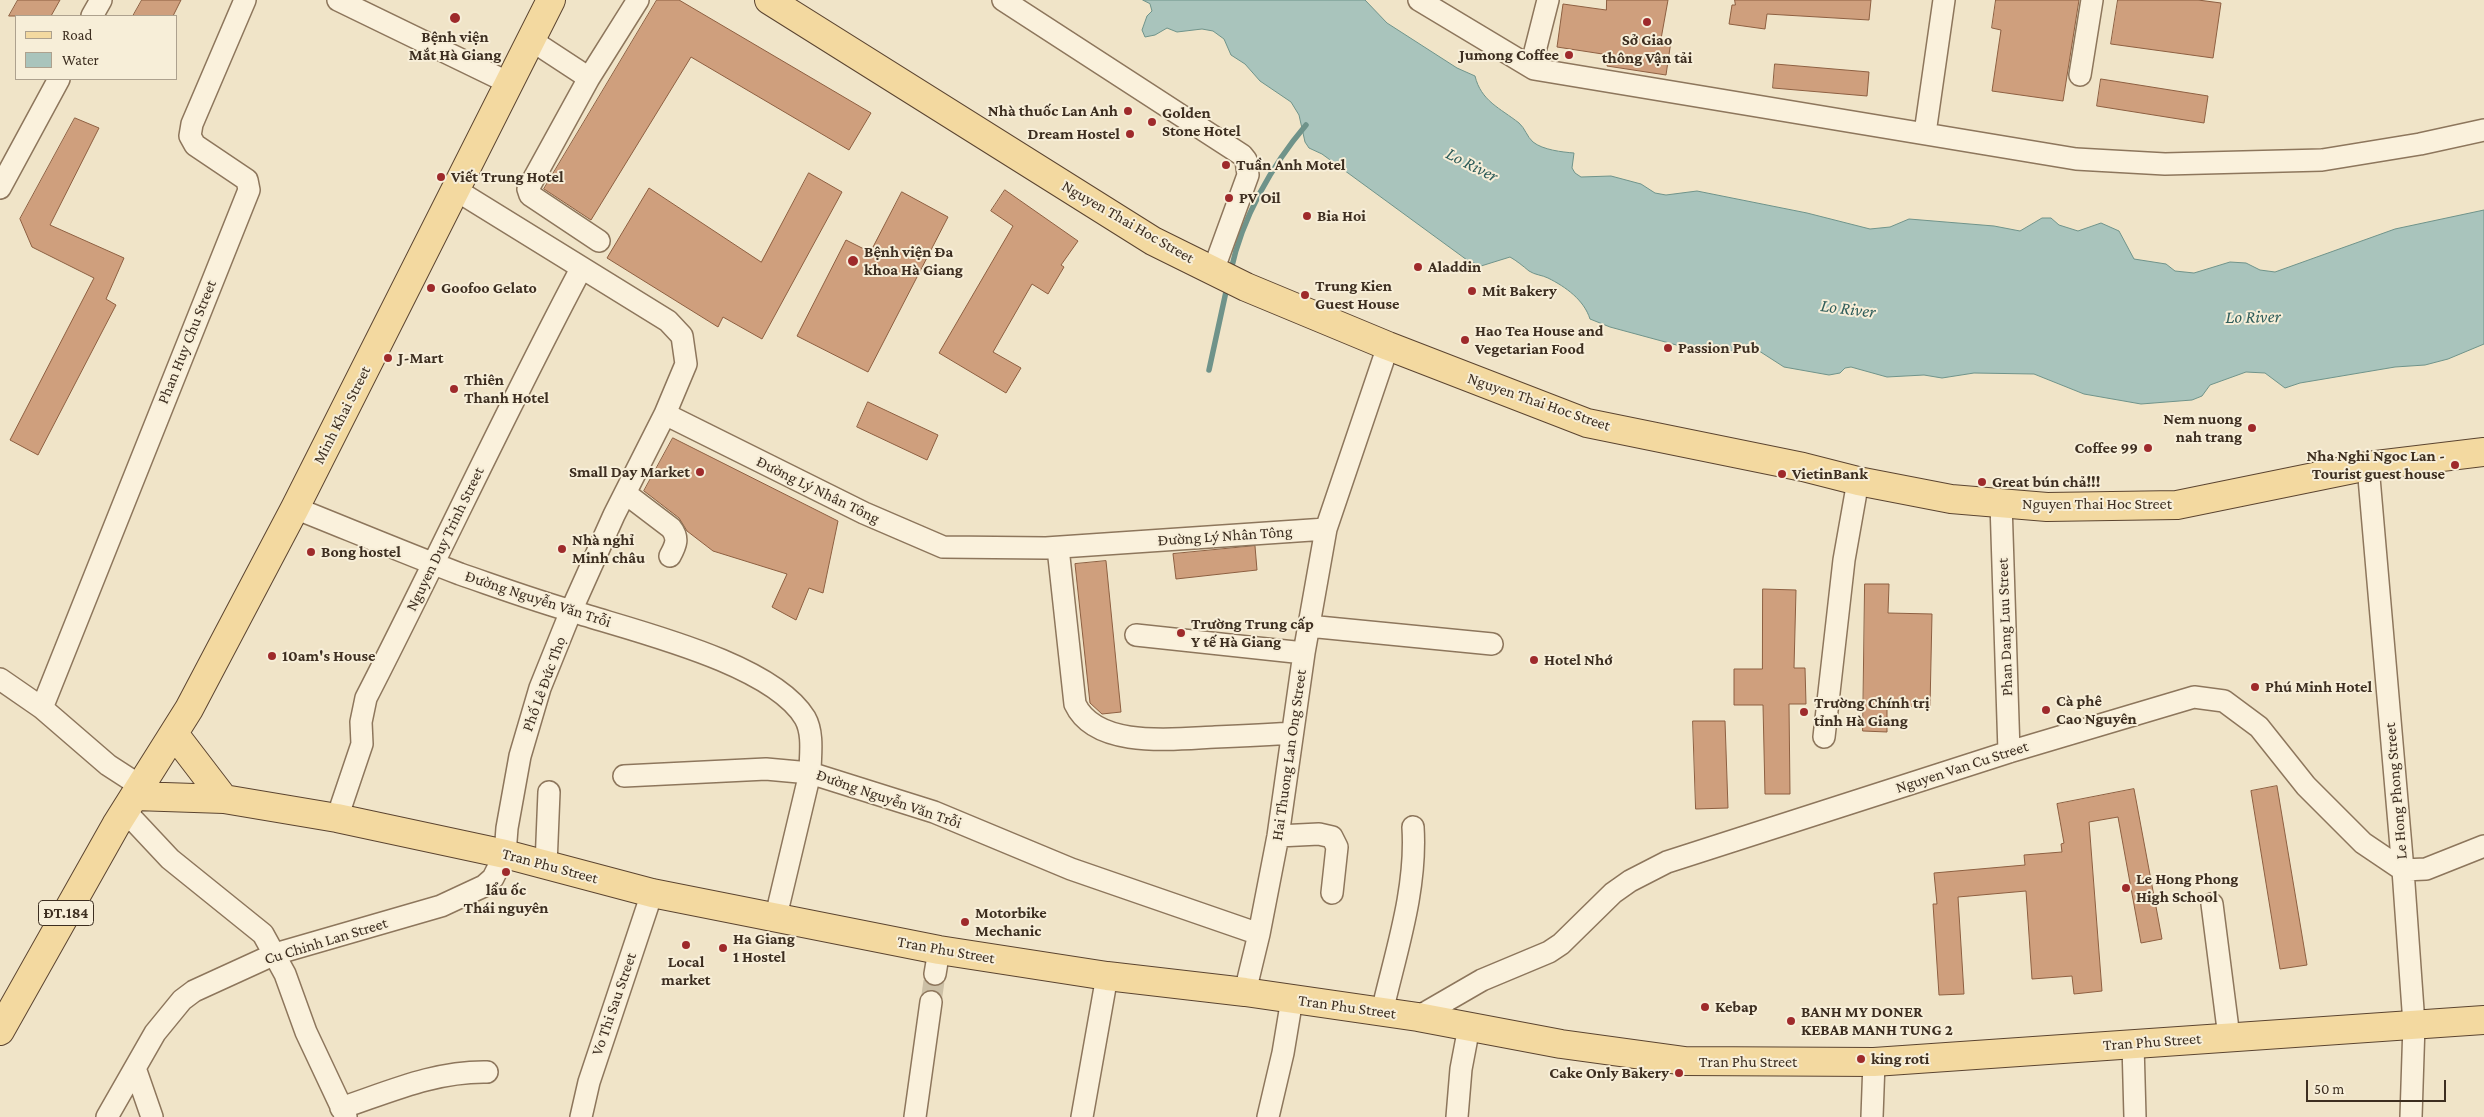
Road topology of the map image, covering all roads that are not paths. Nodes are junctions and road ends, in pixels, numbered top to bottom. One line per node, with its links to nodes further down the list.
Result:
1 (101, 0): 12 (street)
2 (245, 0): 44 (street, Phan Huy Chu Street)
3 (338, 0): 18 (street)
4 (551, 0): 13 (main road, Minh Khai Street)
5 (638, 0): 16 (street)
6 (769, 0): 25 (main road, Nguyen Thai Hoc Street)
7 (1003, 0): 25 (street)
8 (1418, 0): 14 (street)
9 (1548, 0): 14 (street)
10 (1944, 0): 20 (street)
11 (2092, 0): 15 (street)
12 (93, 15)
13 (531, 40): 16 (street); 18 (main road, Minh Khai Street)
14 (1531, 67): 20 (street)
15 (2080, 75)
16 (589, 78): 23 (street)
17 (58, 80): 21 (street)
18 (509, 83): 22 (main road, Minh Khai Street)
19 (2484, 130): 20 (street)
20 (1925, 133)
21 (0, 188)
22 (456, 190): 24 (street); 33 (main road, Minh Khai Street)
23 (599, 241)
24 (581, 269): 27 (street); 37 (street, Nguyen Duy Trinh Street)
25 (1215, 272): 26 (main road, Nguyen Thai Hoc Street)
26 (1388, 346): 30 (main road, Nguyen Thai Hoc Street); 34 (street, Hai Thuong Lan Ong Street)
27 (665, 414): 31 (street, Phố Lê Đức Thọ); 35 (street, Đường Lý Nhân Tông)
28 (2484, 452): 29 (main road, Nguyen Thai Hoc Street)
29 (2368, 466): 32 (main road, Nguyen Thai Hoc Street); 60 (street, Le Hong Phong Street)
30 (1858, 481): 32 (main road, Nguyen Thai Hoc Street); 47 (street)
31 (625, 493): 36 (street); 38 (street, Phố Lê Đức Thọ)
32 (2001, 503): 48 (street, Phan Dang Luu Street)
33 (295, 508): 37 (street, Đường Nguyễn Văn Trỗi); 46 (main road, Minh Khai Street)
34 (1326, 529): 35 (street, Đường Lý Nhân Tông); 39 (street, Hai Thuong Lan Ong Street)
35 (1058, 548): 45 (street)
36 (670, 556)
37 (435, 564): 38 (street, Đường Nguyễn Văn Trỗi); 54 (street, Nguyen Duy Trinh Street)
38 (571, 611): 49 (street, Đường Nguyễn Văn Trỗi); 58 (street, Phố Lê Đức Thọ)
39 (1308, 626): 41 (street); 42 (street, Hai Thuong Lan Ong Street)
40 (1136, 635): 42 (street)
41 (1492, 644)
42 (1304, 653): 45 (street, Hai Thuong Lan Ong Street)
43 (0, 679): 44 (street)
44 (42, 708): 52 (street)
45 (1292, 733): 56 (street, Hai Thuong Lan Ong Street)
46 (175, 735): 52 (main road, Minh Khai Street); 53 (main road)
47 (1824, 737)
48 (2009, 752): 60 (street, Nguyen Van Cu Street); 72 (street, Nguyen Van Cu Street)
49 (810, 774): 50 (street); 64 (street); 65 (street, Đường Nguyễn Văn Trỗi)
50 (624, 776)
51 (549, 792): 59 (street)
52 (134, 798): 53 (main road, Tran Phu Street); 66 (street); 76 (main road, ĐT.184)
53 (224, 798): 54 (main road, Tran Phu Street)
54 (337, 818): 58 (main road, Tran Phu Street)
55 (1413, 827): 71 (street)
56 (1278, 836): 62 (street); 65 (street, Hai Thuong Lan Ong Street)
57 (2484, 846): 60 (street)
58 (505, 854): 59 (main road, Tran Phu Street); 66 (street, Cu Chinh Lan Street)
59 (546, 865): 61 (main road, Tran Phu Street)
60 (2403, 870): 74 (street, Le Hong Phong Street)
61 (652, 893): 64 (main road, Tran Phu Street); 85 (street, Vo Thi Sau Street)
62 (1332, 893)
63 (2212, 904): 77 (street)
64 (776, 916): 67 (main road, Tran Phu Street)
65 (1259, 934): 68 (street)
66 (275, 954): 80 (street, Cu Chinh Lan Street); 82 (street)
67 (1107, 976): 68 (main road, Tran Phu Street); 87 (street)
68 (1245, 992): 69 (main road, Tran Phu Street)
69 (1292, 999): 71 (main road, Tran Phu Street); 88 (street)
70 (931, 1002): 86 (street)
71 (1382, 1012): 72 (main road, Tran Phu Street)
72 (1418, 1017): 75 (main road, Tran Phu Street)
73 (2484, 1020): 74 (main road, Tran Phu Street)
74 (2414, 1024): 77 (main road, Tran Phu Street); 92 (street, Le Hong Phong Street)
75 (1469, 1027): 79 (main road, Tran Phu Street); 89 (street)
76 (0, 1031)
77 (2229, 1037): 78 (main road, Tran Phu Street)
78 (2133, 1044): 79 (main road, Tran Phu Street); 91 (street)
79 (1874, 1062): 90 (street)
80 (134, 1068): 83 (street, Cu Chinh Lan Street); 84 (street)
81 (487, 1072): 82 (street)
82 (343, 1112)
83 (107, 1117)
84 (152, 1117)
85 (581, 1117)
86 (915, 1117)
87 (1082, 1117)
88 (1268, 1117)
89 (1456, 1117)
90 (1872, 1117)
91 (2135, 1117)
92 (2411, 1117)

